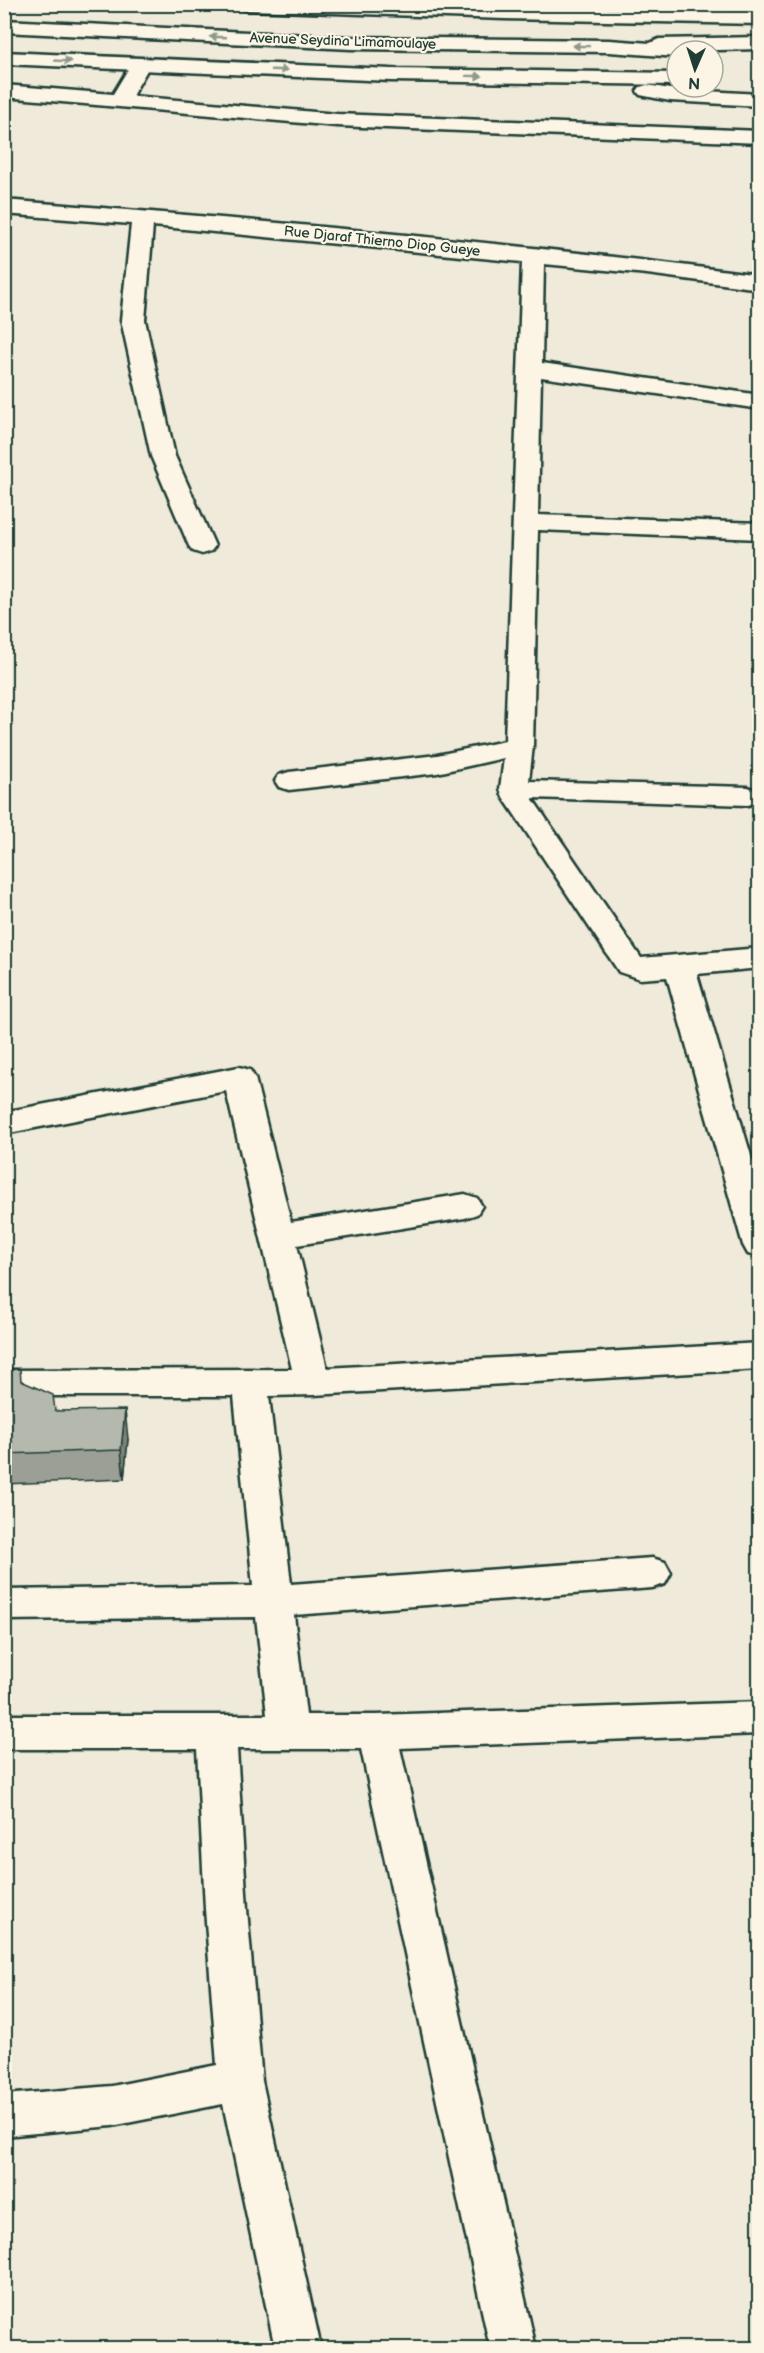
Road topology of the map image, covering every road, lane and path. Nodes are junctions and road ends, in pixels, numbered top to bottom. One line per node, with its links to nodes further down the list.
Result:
1 (246, 4): 2 (main road)
2 (505, 9): 3 (main road)
3 (759, 18)
4 (4, 26): 6 (main road, Avenue Seydina Limamoulaye, one-way to 4)
5 (759, 43): 6 (main road)
6 (609, 46): 7 (main road, Avenue Seydina Limamoulaye)
7 (665, 50)
8 (725, 54): 9 (main road)
9 (759, 57)
10 (4, 58): 11 (main road, Avenue Seydina Limamoulaye, one-way to 11)
11 (140, 64): 12 (main road, Avenue Seydina Limamoulaye, one-way to 12); 18 (main road)
12 (565, 78): 13 (main road, Avenue Seydina Limamoulaye); 17 (main road)
13 (665, 79)
14 (725, 79): 15 (main road)
15 (736, 79)
16 (4, 91): 18 (main road)
17 (759, 100)
18 (119, 101): 19 (main road)
19 (759, 137)
20 (4, 207): 21 (main road, Rue Djaraf Thierno Diop Gueye)
21 (143, 218): 22 (main road, Rue Djaraf Thierno Diop Gueye); 28 (main road)
22 (533, 256): 23 (main road, Rue Djaraf Thierno Diop Gueye); 24 (main road)
23 (759, 282)
24 (531, 368): 25 (main road); 26 (main road)
25 (759, 402)
26 (526, 522): 27 (main road); 29 (main road)
27 (759, 531)
28 (202, 546)
29 (519, 746): 30 (main road); 31 (main road)
30 (289, 781)
31 (514, 789): 32 (main road); 34 (main road)
32 (748, 796)
33 (759, 958): 34 (main road)
34 (679, 964): 38 (main road)
35 (4, 1123): 37 (main road)
36 (465, 1206): 37 (main road)
37 (277, 1236): 41 (main road)
38 (759, 1245)
39 (759, 1356): 41 (main road)
40 (250, 1382): 41 (main road); 42 (main road); 44 (main road)
41 (313, 1382)
42 (4, 1383)
43 (652, 1573): 44 (main road)
44 (274, 1601): 45 (main road); 49 (main road)
45 (4, 1605)
46 (759, 1718): 50 (main road)
47 (216, 1731): 48 (main road); 49 (main road); 51 (main road)
48 (4, 1732)
49 (288, 1732): 50 (main road)
50 (377, 1732): 54 (main road)
51 (240, 2081): 52 (main road); 53 (main road)
52 (4, 2116)
53 (298, 2349)
54 (513, 2349)

